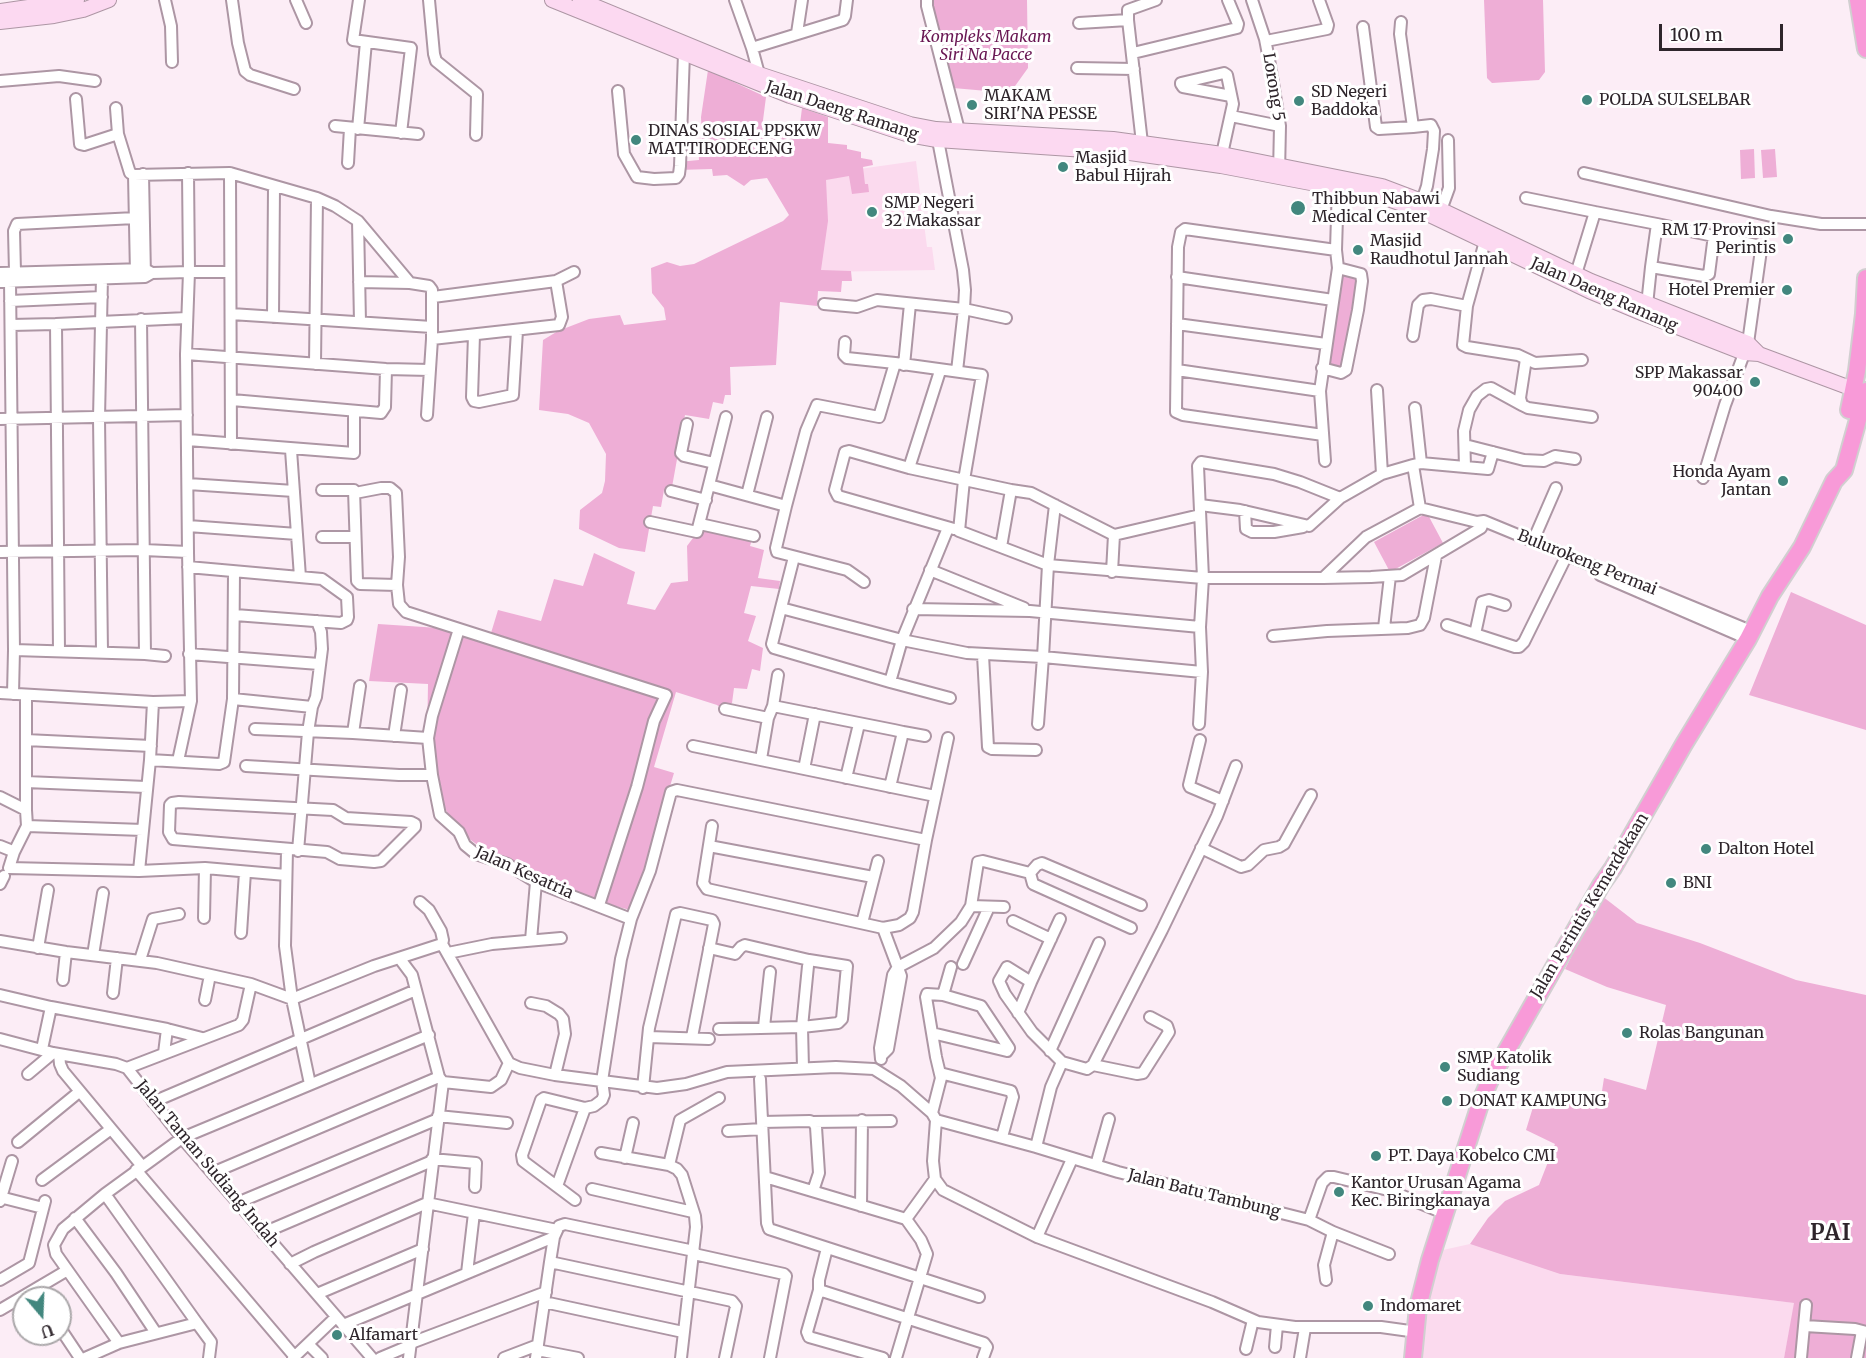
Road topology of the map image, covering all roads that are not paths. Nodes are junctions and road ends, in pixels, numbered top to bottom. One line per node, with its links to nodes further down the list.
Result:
1 (77, 0): 20 (main road)
2 (109, 0): 18 (main road)
3 (165, 0): 36 (street)
4 (232, 0): 42 (street)
5 (296, 0): 26 (street)
6 (359, 0): 31 (street)
7 (429, 0): 56 (street)
8 (552, 0): 23 (main road, Jalan Daeng Ramang)
9 (580, 0): 23 (main road, Jalan Daeng Ramang)
10 (735, 0): 32 (street)
11 (802, 0): 29 (street)
12 (847, 0): 29 (street)
13 (927, 0): 57 (street)
14 (1156, 0): 22 (street)
15 (1228, 0): 35 (street)
16 (1252, 0): 30 (street, Lorong 5)
17 (1319, 0): 30 (street)
18 (89, 4): 20 (main road)
19 (1861, 6): 33 (highway)
20 (61, 9): 21 (main road); 24 (main road)
21 (0, 11)
22 (1128, 20): 27 (street); 35 (street)
23 (619, 21): 34 (main road, Jalan Daeng Ramang); 39 (main road, Jalan Daeng Ramang)
24 (0, 22)
25 (1401, 22): 50 (street)
26 (306, 23)
27 (1079, 23)
28 (1363, 27): 50 (street)
29 (797, 33): 32 (street)
30 (1266, 41): 49 (street, Lorong 5)
31 (366, 42): 51 (street); 52 (street)
32 (752, 48): 39 (street)
33 (1866, 49)
34 (684, 53): 39 (main road, Jalan Daeng Ramang); 43 (street)
35 (1133, 53): 38 (street)
36 (172, 62)
37 (1077, 68): 38 (street)
38 (1134, 69): 59 (street)
39 (758, 79): 55 (main road, Jalan Daeng Ramang)
40 (0, 81): 41 (street)
41 (94, 81)
42 (294, 89)
43 (618, 92)
44 (1232, 96): 47 (street)
45 (76, 99): 53 (street)
46 (116, 108): 53 (street)
47 (1231, 116): 49 (street); 62 (street)
48 (335, 126): 51 (street)
49 (1280, 126): 64 (street, Lorong 5)
50 (1413, 127): 73 (street)
51 (354, 128): 52 (street); 63 (street)
52 (401, 133): 54 (street)
53 (118, 134): 68 (street)
54 (418, 134)
55 (937, 134): 57 (main road, Jalan Daeng Ramang); 106 (street)
56 (476, 135)
57 (960, 135): 60 (main road, Jalan Daeng Ramang)
58 (1448, 140): 74 (street)
59 (1142, 143): 60 (main road, Jalan Daeng Ramang); 61 (main road, Jalan Daeng Ramang)
60 (1113, 145): 61 (main road, Jalan Daeng Ramang)
61 (1179, 154): 62 (main road, Jalan Daeng Ramang); 64 (main road, Jalan Daeng Ramang)
62 (1222, 154): 64 (main road, Jalan Daeng Ramang)
63 (348, 163)
64 (1279, 171): 69 (main road, Jalan Daeng Ramang)
65 (188, 173): 66 (street); 68 (street); 85 (street)
66 (230, 173): 70 (street); 86 (street)
67 (1584, 173): 79 (street)
68 (139, 175): 76 (street); 89 (street)
69 (1338, 182): 73 (main road, Jalan Daeng Ramang); 82 (street)
70 (273, 187): 71 (street); 108 (street)
71 (318, 198): 77 (street); 112 (street)
72 (1526, 198): 75 (street)
73 (1420, 206): 74 (main road, Jalan Daeng Ramang); 81 (main road, Jalan Daeng Ramang)
74 (1441, 210): 81 (main road, Jalan Daeng Ramang)
75 (1595, 212): 78 (street); 90 (street)
76 (135, 218): 89 (street); 93 (street)
77 (358, 221): 96 (street); 97 (street)
78 (1657, 224): 80 (street); 83 (street)
79 (1866, 224)
80 (1714, 235): 83 (street); 126 (street)
81 (1486, 236): 90 (main road, Jalan Daeng Ramang); 105 (street); 114 (main road, Jalan Daeng Ramang)
82 (1336, 250): 84 (street); 92 (street)
83 (1651, 267): 104 (street)
84 (1338, 268): 100 (street); 133 (street)
85 (189, 272): 86 (street); 89 (street); 109 (street)
86 (230, 272): 107 (street)
87 (574, 272): 95 (street)
88 (0, 273): 93 (street)
89 (143, 273): 91 (street); 93 (street)
90 (1576, 274): 104 (main road, Jalan Daeng Ramang)
91 (102, 277): 93 (street); 98 (street)
92 (1177, 277): 100 (street); 117 (street)
93 (8, 278): 101 (street)
94 (1866, 278): 141 (highway, Jalan Perintis Kemerdekaan)
95 (556, 281): 99 (street); 120 (street)
96 (359, 282): 97 (street); 115 (street)
97 (410, 283): 99 (street)
98 (102, 297): 101 (street); 113 (street)
99 (433, 297): 119 (street)
100 (1333, 300): 125 (street)
101 (10, 301): 118 (street)
102 (824, 304): 103 (street)
103 (910, 304): 106 (street); 132 (street)
104 (1647, 304): 114 (main road, Jalan Daeng Ramang)
105 (1467, 306): 122 (street); 129 (street)
106 (964, 309): 110 (street); 138 (street)
107 (231, 314): 108 (street); 128 (street)
108 (273, 317): 112 (street)
109 (187, 318): 111 (street); 127 (street)
110 (1006, 318)
111 (141, 319): 113 (street); 147 (street)
112 (316, 319): 115 (street); 131 (street)
113 (101, 321): 116 (street); 153 (street)
114 (1675, 321): 126 (main road, Jalan Daeng Ramang)
115 (360, 322): 119 (street)
116 (56, 324): 118 (street); 152 (street)
117 (1177, 324): 125 (street); 137 (street)
118 (11, 325): 155 (street)
119 (432, 327): 123 (street)
120 (517, 331): 121 (street); 121 (street)
121 (474, 335): 123 (street)
122 (1413, 336)
123 (432, 339): 135 (street)
124 (845, 342): 132 (street)
125 (1326, 344): 133 (street)
126 (1746, 348): 141 (main road, Jalan Daeng Ramang); 170 (street)
127 (186, 354): 128 (street); 146 (street)
128 (231, 357): 131 (street); 142 (street)
129 (1526, 359): 130 (street); 143 (street)
130 (1582, 360)
131 (315, 364): 134 (street)
132 (900, 364): 136 (street); 184 (street)
133 (1322, 368): 140 (street)
134 (386, 369): 135 (street); 145 (street)
135 (429, 370): 148 (street)
136 (940, 370): 138 (street); 168 (street)
137 (1178, 370): 140 (street); 157 (street)
138 (957, 372): 171 (street)
139 (1377, 390): 169 (street)
140 (1320, 391): 157 (street)
141 (1862, 392): 234 (highway, Jalan Perintis Kemerdekaan)
142 (232, 400): 145 (street); 159 (street)
143 (1521, 405): 151 (street); 160 (street)
144 (1414, 408): 166 (street)
145 (354, 412): 161 (street)
146 (187, 415): 147 (street); 158 (street)
147 (143, 416): 153 (street); 203 (street)
148 (427, 416)
149 (726, 417): 165 (street)
150 (767, 417): 180 (street)
151 (1592, 417)
152 (56, 418): 153 (street); 155 (street); 206 (street)
153 (99, 418): 202 (street)
154 (0, 419): 155 (street)
155 (12, 419): 205 (street)
156 (687, 424): 165 (street)
157 (1323, 435): 164 (street)
158 (188, 440): 159 (street); 172 (street)
159 (231, 444): 161 (street)
160 (1465, 445): 162 (street); 167 (street)
161 (291, 450): 177 (street)
162 (1493, 452): 163 (street); 167 (street)
163 (1575, 459)
164 (1325, 461)
165 (714, 463): 173 (street)
166 (1417, 464): 167 (street); 169 (street); 185 (street)
167 (1465, 467)
168 (909, 468): 171 (street); 193 (street)
169 (1382, 474): 181 (street)
170 (1703, 478)
171 (964, 480): 176 (street); 194 (street)
172 (188, 484): 177 (street); 191 (street)
173 (709, 485): 180 (street); 182 (street)
174 (1556, 488): 200 (street)
175 (322, 490): 179 (street)
176 (1011, 490): 183 (street); 201 (street)
177 (294, 491): 195 (street)
178 (671, 491): 182 (street)
179 (355, 493): 199 (street); 221 (street)
180 (747, 495): 184 (street)
181 (1340, 498): 186 (street); 192 (street)
182 (706, 500): 189 (street)
183 (1055, 505): 196 (street); 211 (street)
184 (786, 506): 210 (street)
185 (1420, 508): 190 (street, Bulurokeng Permai); 219 (street)
186 (1200, 510): 187 (street); 196 (street); 218 (street)
187 (1245, 511): 192 (street); 192 (street)
188 (650, 522): 189 (street)
189 (700, 524): 197 (street)
190 (1480, 524): 200 (street, Bulurokeng Permai); 208 (street); 209 (street)
191 (188, 526): 195 (street); 207 (street)
192 (1310, 526)
193 (948, 528): 194 (street); 213 (street)
194 (959, 531): 201 (street)
195 (297, 534): 217 (street)
196 (1114, 535): 215 (street)
197 (754, 536)
198 (322, 537): 199 (street)
199 (355, 537): 221 (street)
200 (1533, 541): 209 (street, Bulurokeng Permai)
201 (1001, 547): 211 (street)
202 (101, 550): 203 (street); 206 (street); 239 (street)
203 (144, 550): 207 (street); 240 (street)
204 (0, 552): 205 (street)
205 (13, 552): 206 (street); 237 (street)
206 (59, 552): 238 (street)
207 (188, 552): 212 (street)
208 (1436, 556): 216 (street); 231 (street)
209 (1560, 556): 233 (street); 234 (street, Bulurokeng Permai)
210 (794, 557): 220 (street); 223 (street)
211 (1048, 565): 215 (street); 226 (street)
212 (188, 567): 214 (street); 241 (street)
213 (930, 570): 224 (street); 225 (street)
214 (234, 572): 217 (street); 227 (street)
215 (1112, 572): 218 (street)
216 (1390, 576): 219 (street); 231 (street)
217 (300, 577): 228 (street)
218 (1203, 578): 219 (street); 230 (street)
219 (1323, 578)
220 (864, 582)
221 (397, 585): 232 (street)
222 (1505, 605): 233 (street)
223 (781, 608): 236 (street); 249 (street)
224 (913, 609): 225 (street); 236 (street)
225 (1030, 611): 226 (street)
226 (1045, 612): 230 (street); 245 (street)
227 (235, 615): 228 (street); 244 (street)
228 (317, 621): 246 (street)
229 (1447, 625): 233 (street)
230 (1200, 627): 247 (street)
231 (1383, 628): 235 (street)
232 (459, 629): 273 (street, Jalan Kesatria); 316 (street)
233 (1475, 634)
234 (1750, 635): 434 (highway, Jalan Perintis Kemerdekaan)
235 (1273, 636)
236 (902, 640): 242 (street); 249 (street)
237 (14, 650): 238 (street); 253 (street)
238 (59, 650): 239 (street)
239 (102, 651): 240 (street)
240 (145, 654): 243 (street)
241 (189, 654): 244 (street); 257 (street)
242 (983, 655): 245 (street); 279 (street)
243 (165, 656)
244 (233, 656): 246 (street); 256 (street)
245 (1042, 657): 247 (street); 265 (street)
246 (319, 664): 260 (street)
247 (1202, 672): 266 (street)
248 (778, 675): 259 (street)
249 (890, 682): 255 (street)
250 (360, 686): 270 (street)
251 (401, 690): 271 (street)
252 (0, 693): 253 (street)
253 (13, 694): 254 (street)
254 (26, 695): 258 (street); 275 (street)
255 (950, 698)
256 (233, 699): 260 (street); 282 (street)
257 (190, 701): 258 (street); 282 (street)
258 (153, 702): 277 (street)
259 (773, 706): 262 (street); 263 (street)
260 (312, 707): 268 (street)
261 (725, 709): 263 (street)
262 (815, 714): 264 (street); 285 (street)
263 (768, 718): 280 (street)
264 (859, 724): 269 (street); 288 (street)
265 (1038, 724)
266 (1199, 724)
267 (255, 729): 268 (street)
268 (308, 732): 270 (street); 286 (street)
269 (903, 732): 272 (street); 291 (street)
270 (353, 733): 271 (street)
271 (394, 736): 273 (street)
272 (925, 736)
273 (428, 738): 287 (street, Jalan Kesatria)
274 (948, 738): 293 (street)
275 (27, 740): 277 (street); 289 (street)
276 (1200, 740): 295 (street)
277 (151, 746): 281 (street)
278 (693, 746): 280 (street)
279 (1036, 750)
280 (761, 759): 285 (street)
281 (150, 760): 282 (street); 290 (street)
282 (178, 761)
283 (246, 766): 286 (street)
284 (1236, 766): 295 (street)
285 (804, 769): 288 (street)
286 (305, 770): 287 (street); 296 (street)
287 (432, 775): 312 (street, Jalan Kesatria)
288 (846, 778): 291 (street)
289 (26, 782): 290 (street); 297 (street)
290 (147, 787): 300 (street)
291 (890, 787): 293 (street)
292 (1311, 795): 303 (street)
293 (935, 796): 301 (street)
294 (0, 797): 297 (street)
295 (1223, 801): 303 (street)
296 (302, 809): 304 (street); 304 (street); 304 (street)
297 (26, 810): 298 (street)
298 (27, 826): 300 (street); 307 (street)
299 (712, 826): 302 (street)
300 (143, 830): 307 (street)
301 (926, 840): 323 (street); 327 (street)
302 (709, 846): 311 (street); 326 (street)
303 (1201, 848): 379 (street)
304 (293, 850): 310 (street)
305 (878, 861): 311 (street)
306 (205, 868): 307 (street); 308 (street); 322 (street)
307 (139, 871)
308 (245, 872): 310 (street); 329 (street)
309 (1030, 873): 317 (street); 318 (street); 328 (street)
310 (286, 875): 356 (street)
311 (873, 877): 326 (street)
312 (536, 882): 316 (street, Jalan Kesatria); 332 (street)
313 (48, 890): 335 (street)
314 (104, 893): 339 (street)
315 (420, 902): 337 (street)
316 (599, 905): 323 (street, Jalan Kesatria)
317 (1142, 905)
318 (971, 906): 319 (street); 345 (street)
319 (989, 907): 320 (street); 343 (street)
320 (1004, 907)
321 (179, 914): 342 (street)
322 (204, 918)
323 (631, 919): 388 (street)
324 (1060, 919): 331 (street)
325 (1013, 921): 331 (street)
326 (862, 923): 327 (street)
327 (883, 928): 345 (street)
328 (1131, 928)
329 (241, 933)
330 (561, 938): 332 (street)
331 (1051, 939): 350 (street)
332 (531, 940): 337 (street)
333 (0, 941): 335 (street)
334 (1099, 943): 374 (street)
335 (38, 948): 338 (street)
336 (709, 948): 363 (street); 368 (street); 370 (street)
337 (445, 949): 341 (street); 378 (street)
338 (66, 952): 339 (street); 349 (street)
339 (93, 955): 340 (street)
340 (117, 958): 342 (street); 353 (street)
341 (400, 959): 352 (street); 356 (street)
342 (140, 960): 348 (street)
343 (963, 964)
344 (808, 966): 363 (street)
345 (898, 967): 382 (street)
346 (951, 967): 355 (street)
347 (770, 972): 362 (street)
348 (210, 975): 351 (street); 357 (street)
349 (63, 980)
350 (1031, 982): 360 (street); 360 (street)
351 (251, 984): 356 (street); 369 (street)
352 (416, 990): 367 (street); 371 (street)
353 (113, 993)
354 (0, 994): 359 (street)
355 (943, 995): 366 (street); 366 (street)
356 (292, 999): 371 (street)
357 (205, 1000)
358 (531, 1003): 385 (street)
359 (51, 1007): 364 (street); 375 (street)
360 (1018, 1012): 374 (street)
361 (1149, 1017): 379 (street)
362 (764, 1027): 363 (street); 365 (street)
363 (802, 1028): 381 (street)
364 (167, 1029): 369 (street); 376 (street)
365 (719, 1029)
366 (932, 1033): 383 (street)
367 (429, 1035): 387 (street); 389 (street)
368 (649, 1037): 370 (street); 390 (street)
369 (202, 1038): 376 (street)
370 (692, 1038): 373 (street)
371 (300, 1039): 389 (street); 393 (street)
372 (0, 1040): 375 (street, Jalan Taman Sudiang Indah)
373 (709, 1040)
374 (1050, 1051): 377 (street)
375 (52, 1052): 380 (street, Jalan Taman Sudiang Indah); 384 (street); 391 (street)
376 (164, 1053): 380 (street)
377 (1062, 1062): 379 (street); 409 (street)
378 (509, 1064): 385 (street); 387 (street)
379 (1093, 1065)
380 (127, 1068): 393 (street, Jalan Taman Sudiang Indah)
381 (802, 1068): 382 (street); 390 (street)
382 (879, 1071): 396 (street)
383 (940, 1073): 396 (street); 406 (street)
384 (28, 1074)
385 (555, 1075): 388 (street)
386 (760, 1079): 403 (street)
387 (441, 1080): 395 (street); 418 (street)
388 (602, 1081): 390 (street); 394 (street)
389 (310, 1084): 407 (street)
390 (643, 1088)
391 (79, 1092): 404 (street); 408 (street)
392 (719, 1098): 415 (street)
393 (153, 1102): 407 (street, Jalan Taman Sudiang Indah)
394 (585, 1108): 422 (street); 422 (street)
395 (438, 1117): 401 (street); 413 (street); 429 (street)
396 (934, 1117): 406 (street, Jalan Batu Tambung); 420 (street)
397 (1109, 1119): 416 (street)
398 (862, 1120): 399 (street); 400 (street); 431 (street)
399 (891, 1121)
400 (813, 1122): 403 (street); 425 (street)
401 (507, 1123)
402 (633, 1124): 411 (street)
403 (762, 1126): 405 (street); 419 (street)
404 (111, 1128): 417 (street); 421 (street)
405 (728, 1131)
406 (1002, 1137): 409 (street, Jalan Batu Tambung)
407 (182, 1138): 417 (street); 418 (street, Jalan Taman Sudiang Indah)
408 (18, 1142)
409 (1036, 1147): 412 (street, Jalan Batu Tambung)
410 (601, 1154): 411 (street)
411 (625, 1158): 415 (street)
412 (1072, 1159): 416 (street, Jalan Batu Tambung); 441 (street)
413 (432, 1160): 423 (street); 430 (street); 439 (street)
414 (12, 1161): 427 (street)
415 (669, 1165): 432 (street)
416 (1096, 1165): 437 (street, Jalan Batu Tambung)
417 (139, 1168): 426 (street); 479 (street)
418 (212, 1173): 429 (street, Jalan Taman Sudiang Indah)
419 (765, 1177): 425 (street); 442 (street)
420 (935, 1179): 436 (street); 441 (street)
421 (42, 1180)
422 (557, 1186): 428 (street)
423 (475, 1187)
424 (592, 1189): 432 (street)
425 (813, 1191): 431 (street)
426 (105, 1194): 435 (street); 464 (street)
427 (0, 1198): 451 (street)
428 (575, 1200)
429 (237, 1203): 439 (street, Jalan Taman Sudiang Indah)
430 (427, 1203): 433 (street); 443 (street); 447 (street)
431 (861, 1206): 436 (street)
432 (693, 1212): 444 (street)
433 (474, 1213): 440 (street); 449 (street)
434 (1444, 1213): 437 (street); 470 (highway, Jalan Perintis Kemerdekaan)
435 (75, 1218): 448 (street); 471 (street)
436 (906, 1219): 450 (street)
437 (1309, 1220): 438 (street, Jalan Batu Tambung)
438 (1333, 1232): 445 (street, Jalan Batu Tambung); 452 (street)
439 (263, 1233): 447 (street, Jalan Taman Sudiang Indah)
440 (555, 1234): 444 (street); 446 (street); 449 (street)
441 (1037, 1237): 462 (street)
442 (827, 1248): 450 (street); 454 (street)
443 (423, 1249): 456 (street); 457 (street)
444 (694, 1253): 455 (street); 490 (street)
445 (1389, 1254)
446 (550, 1262): 455 (street); 458 (street)
447 (290, 1264): 457 (street, Jalan Taman Sudiang Indah)
448 (66, 1271): 453 (street); 472 (street)
449 (467, 1273): 456 (street)
450 (920, 1276): 459 (street); 461 (street)
451 (0, 1280)
452 (1326, 1280)
453 (46, 1286)
454 (819, 1290): 461 (street); 491 (street)
455 (689, 1291): 469 (street); 489 (street)
456 (417, 1293): 463 (street); 475 (street)
457 (317, 1294): 463 (street, Jalan Taman Sudiang Indah)
458 (545, 1297): 469 (street); 475 (street); 478 (street)
459 (979, 1297)
460 (1806, 1305): 466 (street)
461 (908, 1319): 492 (street); 493 (street)
462 (1253, 1320): 465 (street); 477 (street)
463 (339, 1321): 474 (street); 483 (street, Jalan Taman Sudiang Indah)
464 (197, 1323): 471 (street); 481 (street)
465 (1277, 1325): 467 (street); 476 (street)
466 (1805, 1326): 468 (street); 496 (street)
467 (1305, 1328): 470 (street); 494 (street)
468 (1864, 1331): 497 (street)
469 (683, 1332): 488 (street)
470 (1417, 1332): 495 (highway, Jalan Perintis Kemerdekaan)
471 (156, 1333): 472 (street)
472 (119, 1343): 480 (street)
473 (72, 1344): 480 (street)
474 (308, 1344): 479 (street); 482 (street)
475 (411, 1344): 484 (street); 485 (street)
476 (1275, 1347)
477 (1246, 1349)
478 (537, 1351): 486 (street); 487 (street)
479 (294, 1357)
480 (83, 1358)
481 (209, 1358)
482 (322, 1358)
483 (372, 1358)
484 (380, 1358)
485 (409, 1358)
486 (504, 1358)
487 (578, 1358)
488 (681, 1358)
489 (725, 1358)
490 (770, 1358)
491 (883, 1358)
492 (896, 1358)
493 (983, 1358)
494 (1300, 1358)
495 (1413, 1358)
496 (1801, 1358)
497 (1857, 1358)

